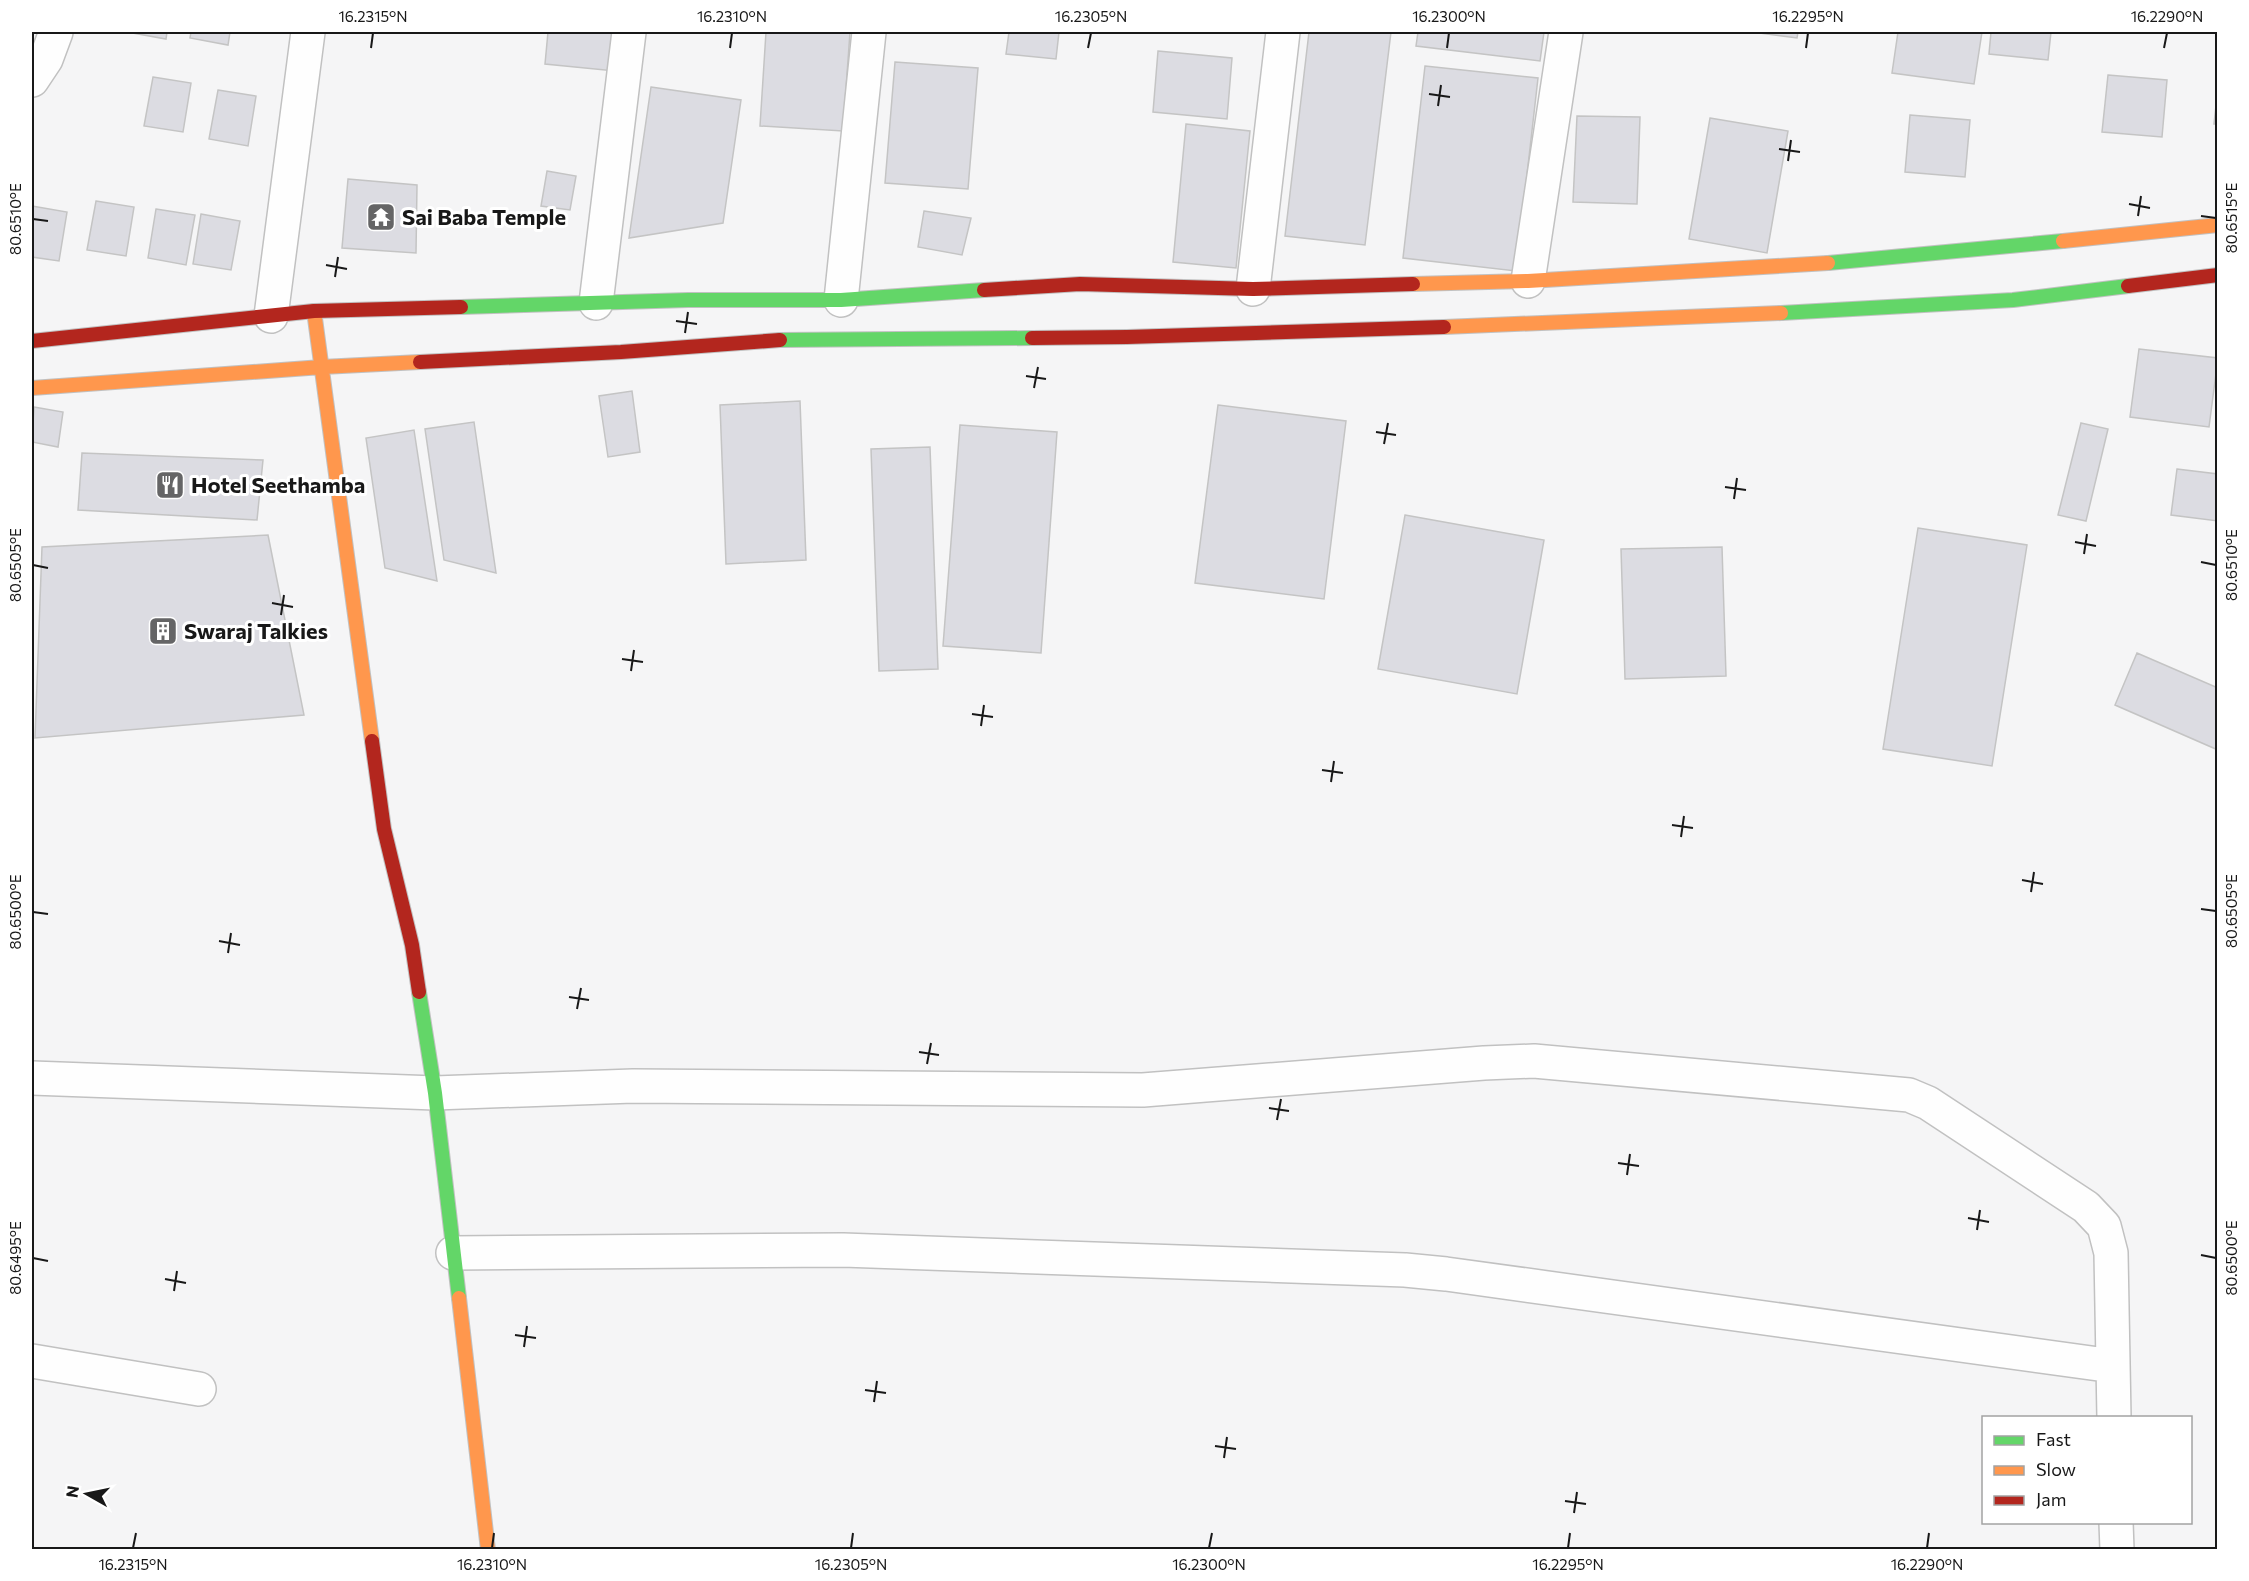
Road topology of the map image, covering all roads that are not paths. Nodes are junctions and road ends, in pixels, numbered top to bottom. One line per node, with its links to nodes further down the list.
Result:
1 (56, 32): 7 (street)
2 (308, 32): 15 (street)
3 (629, 32): 13 (street)
4 (868, 32): 12 (street)
5 (1283, 32): 11 (street)
6 (1566, 32): 10 (street)
7 (32, 81)
8 (2217, 225): 10 (main road)
9 (2217, 275): 17 (main road)
10 (1528, 281): 11 (main road)
11 (1253, 290): 12 (main road)
12 (841, 300): 13 (main road)
13 (596, 303): 14 (main road)
14 (314, 311): 15 (main road); 17 (main road)
15 (271, 316): 16 (main road)
16 (32, 341)
17 (322, 367): 18 (main road); 20 (main road)
18 (32, 388)
19 (32, 1078): 20 (street)
20 (435, 1093): 21 (main road); 23 (street)
21 (453, 1253): 23 (street); 27 (main road)
22 (32, 1361): 24 (street)
23 (2113, 1366): 25 (street)
24 (199, 1389)
25 (2114, 1416)
26 (2116, 1524): 28 (street)
27 (488, 1550)
28 (2117, 1550)

